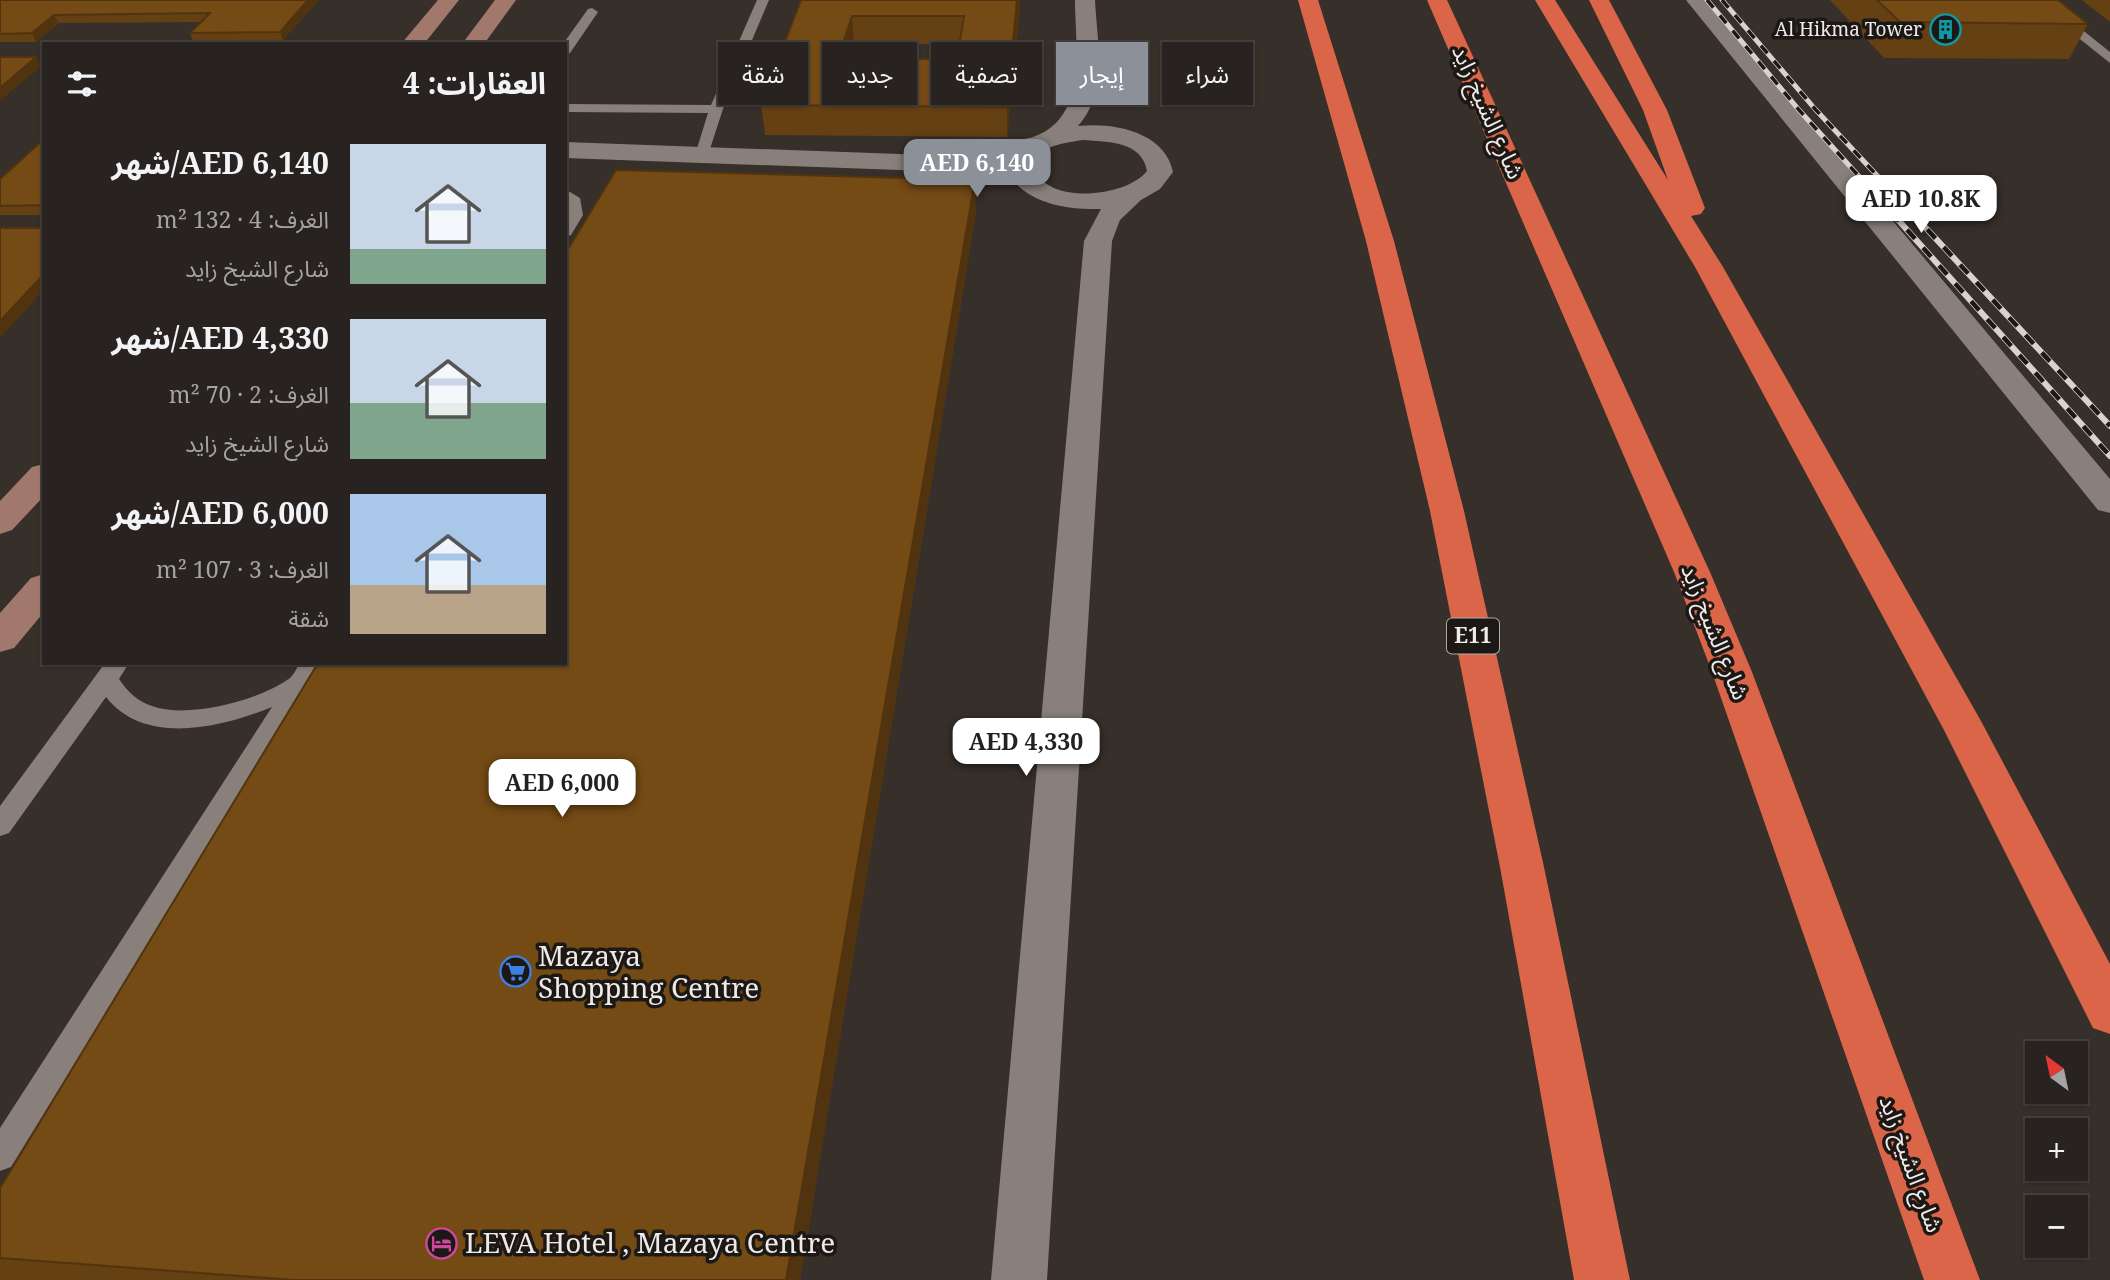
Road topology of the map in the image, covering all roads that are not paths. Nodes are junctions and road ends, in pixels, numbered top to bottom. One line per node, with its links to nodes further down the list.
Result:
1 (449, 0): 12 (main road)
2 (506, 0): 13 (main road)
3 (763, 0): 17 (lane)
4 (1085, 0): 18 (street)
5 (1308, 0): 39 (highway, E11)
6 (1437, 0): 40 (highway, شارع الشيخ زايد)
7 (1545, 0): 26 (highway)
8 (1599, 0): 26 (highway)
9 (1696, 0): 29 (street)
10 (2037, 0): 15 (lane)
11 (593, 12): 14 (lane)
12 (414, 42)
13 (474, 42)
14 (567, 47)
15 (2110, 59)
16 (567, 108): 17 (lane)
17 (716, 109): 20 (lane)
18 (1044, 141): 21 (street); 22 (street); 23 (street)
19 (567, 150): 20 (street)
20 (702, 155): 21 (street)
21 (926, 163): 22 (street)
22 (1048, 193): 23 (street); 27 (street)
23 (1132, 194): 27 (street)
24 (567, 196): 25 (lane)
25 (567, 229)
26 (1709, 267): 36 (highway)
27 (1097, 281): 38 (street)
28 (42, 477): 30 (main road)
29 (2110, 502)
30 (0, 522)
31 (42, 589): 32 (main road)
32 (0, 638)
33 (113, 672): 34 (lane); 35 (lane)
34 (305, 674): 37 (lane)
35 (0, 826)
36 (2110, 1013)
37 (0, 1156)
38 (1019, 1280)
39 (1602, 1280)
40 (1952, 1280)

